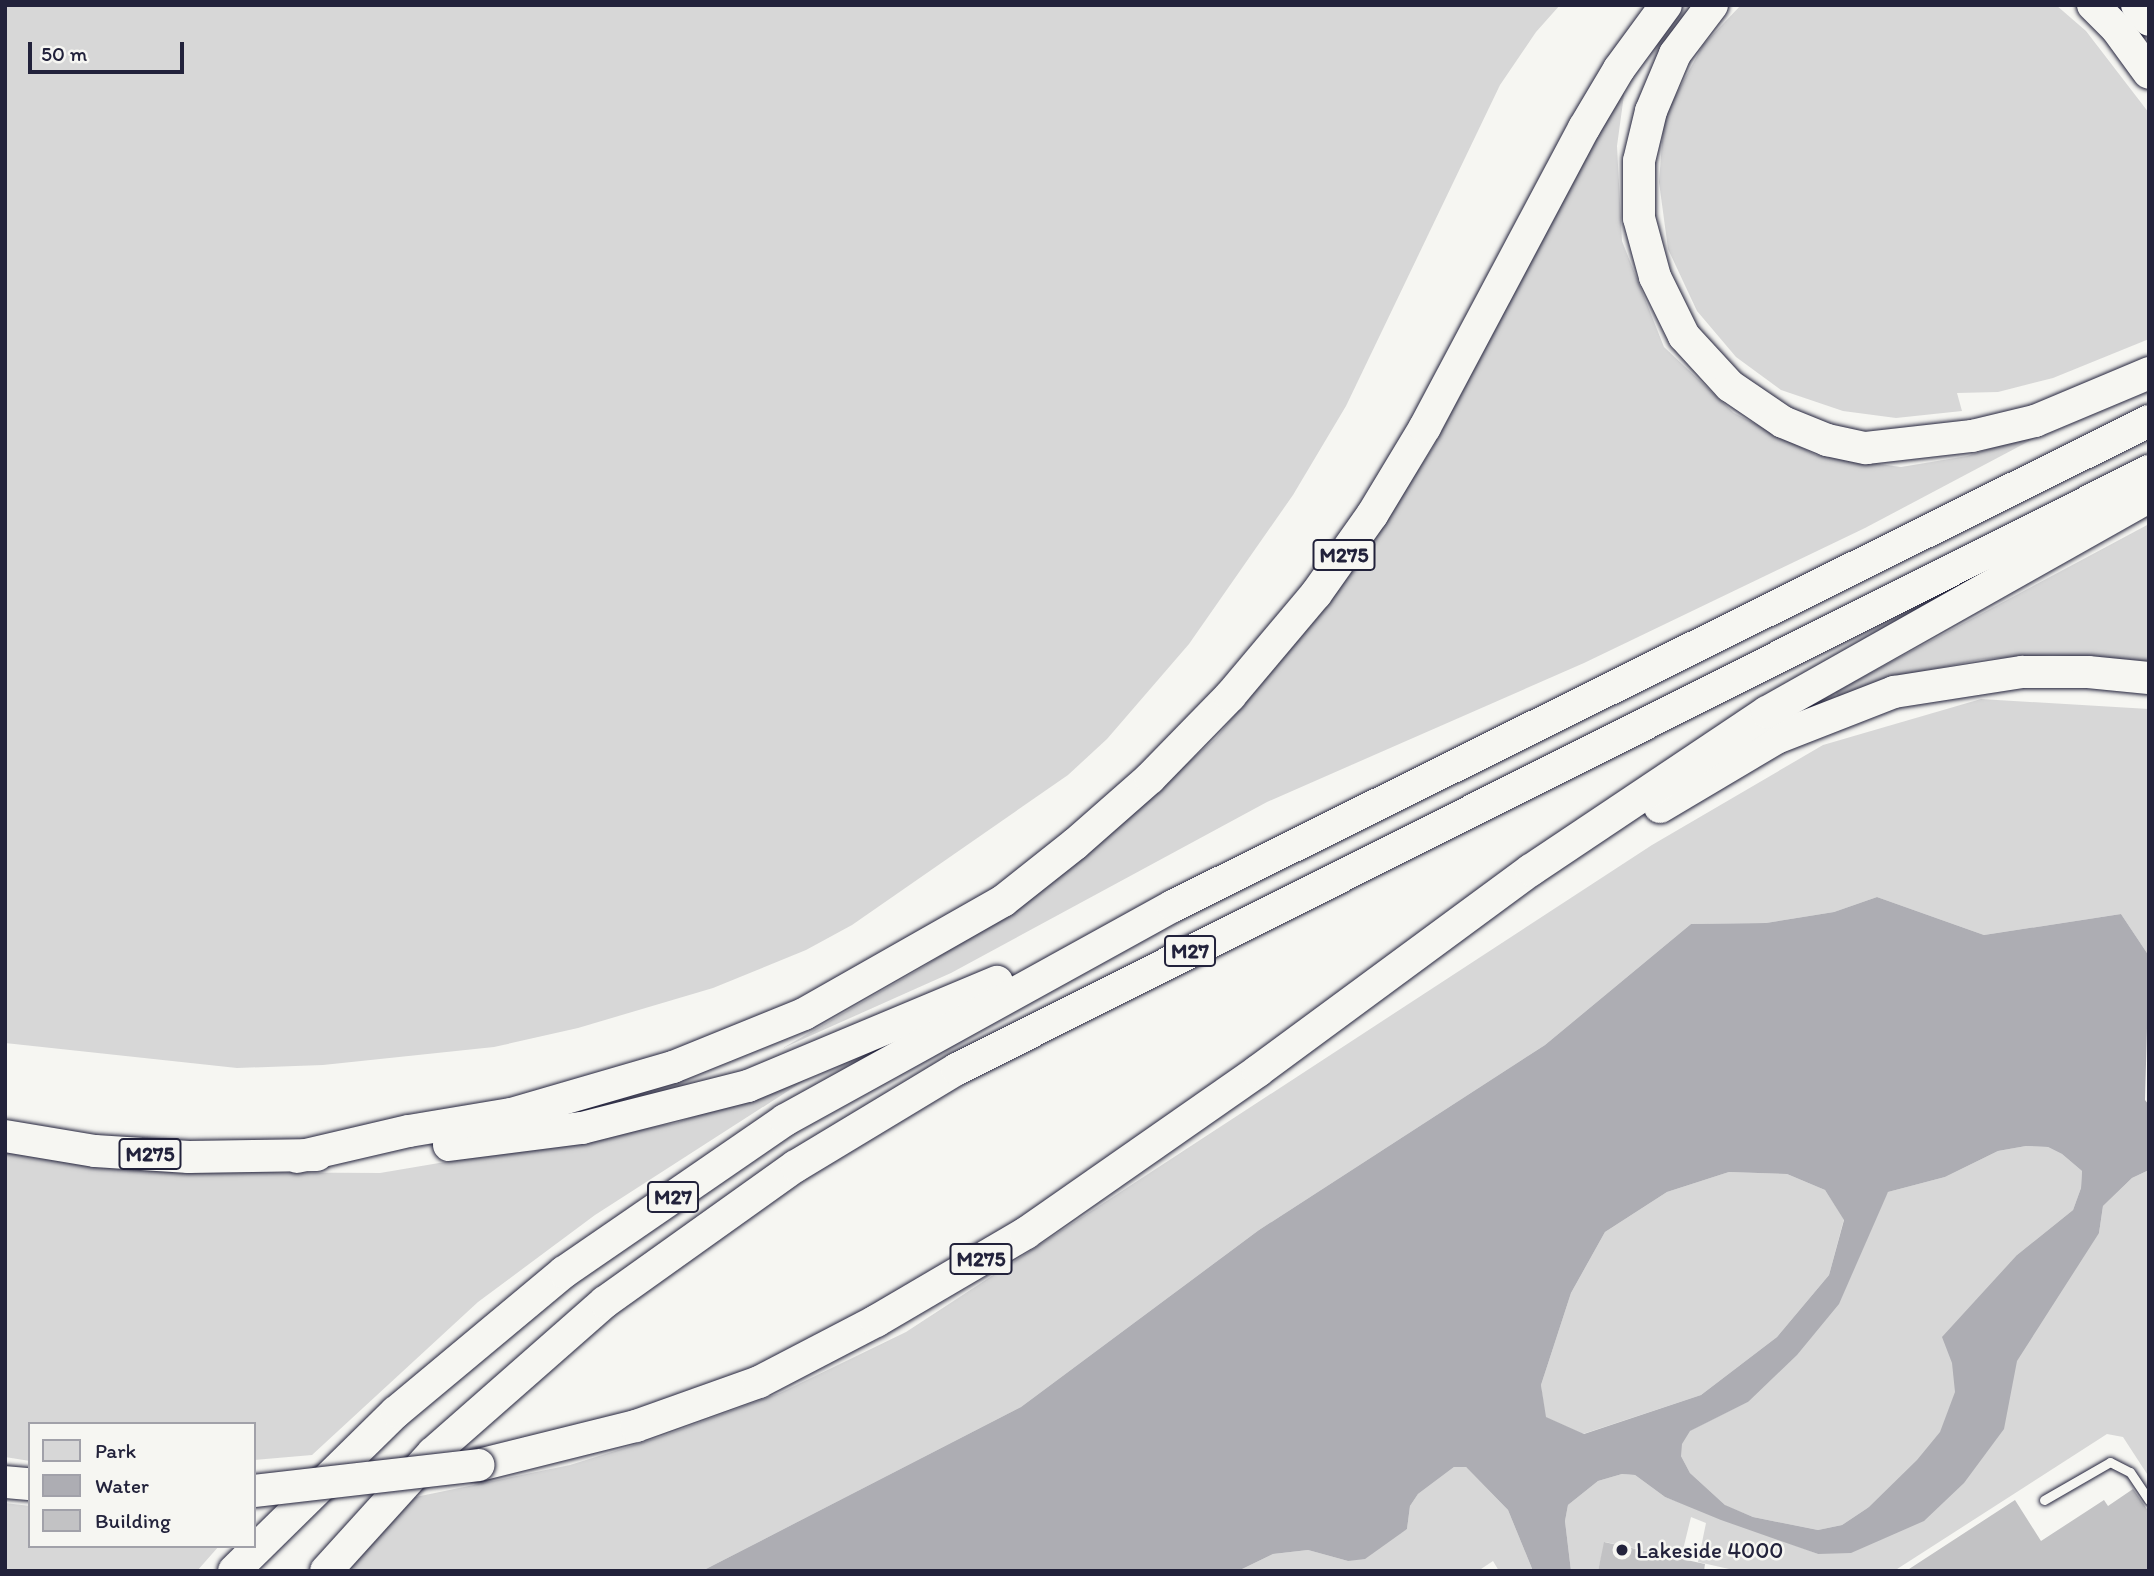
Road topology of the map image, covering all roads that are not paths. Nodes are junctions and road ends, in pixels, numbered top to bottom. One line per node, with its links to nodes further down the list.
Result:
1 (1667, 5): 15 (highway, M275)
2 (1712, 5): 7 (highway)
3 (2093, 5): 6 (highway)
4 (2137, 5): 5 (highway)
5 (2149, 20)
6 (2149, 73)
7 (2149, 373)
8 (2149, 421): 12 (highway, M27)
9 (2149, 471): 22 (highway, M27)
10 (2149, 497): 13 (highway)
11 (2149, 678): 13 (highway, M275)
12 (1173, 906): 15 (highway); 21 (highway, M27)
13 (1429, 946): 18 (highway, M275, bridge)
14 (5, 1136): 15 (highway, M275)
15 (297, 1157)
16 (5, 1482): 17 (highway)
17 (28, 1484)
18 (256, 1491)
19 (2045, 1500): 20 (lane)
20 (2149, 1500)
21 (234, 1571)
22 (326, 1571)

